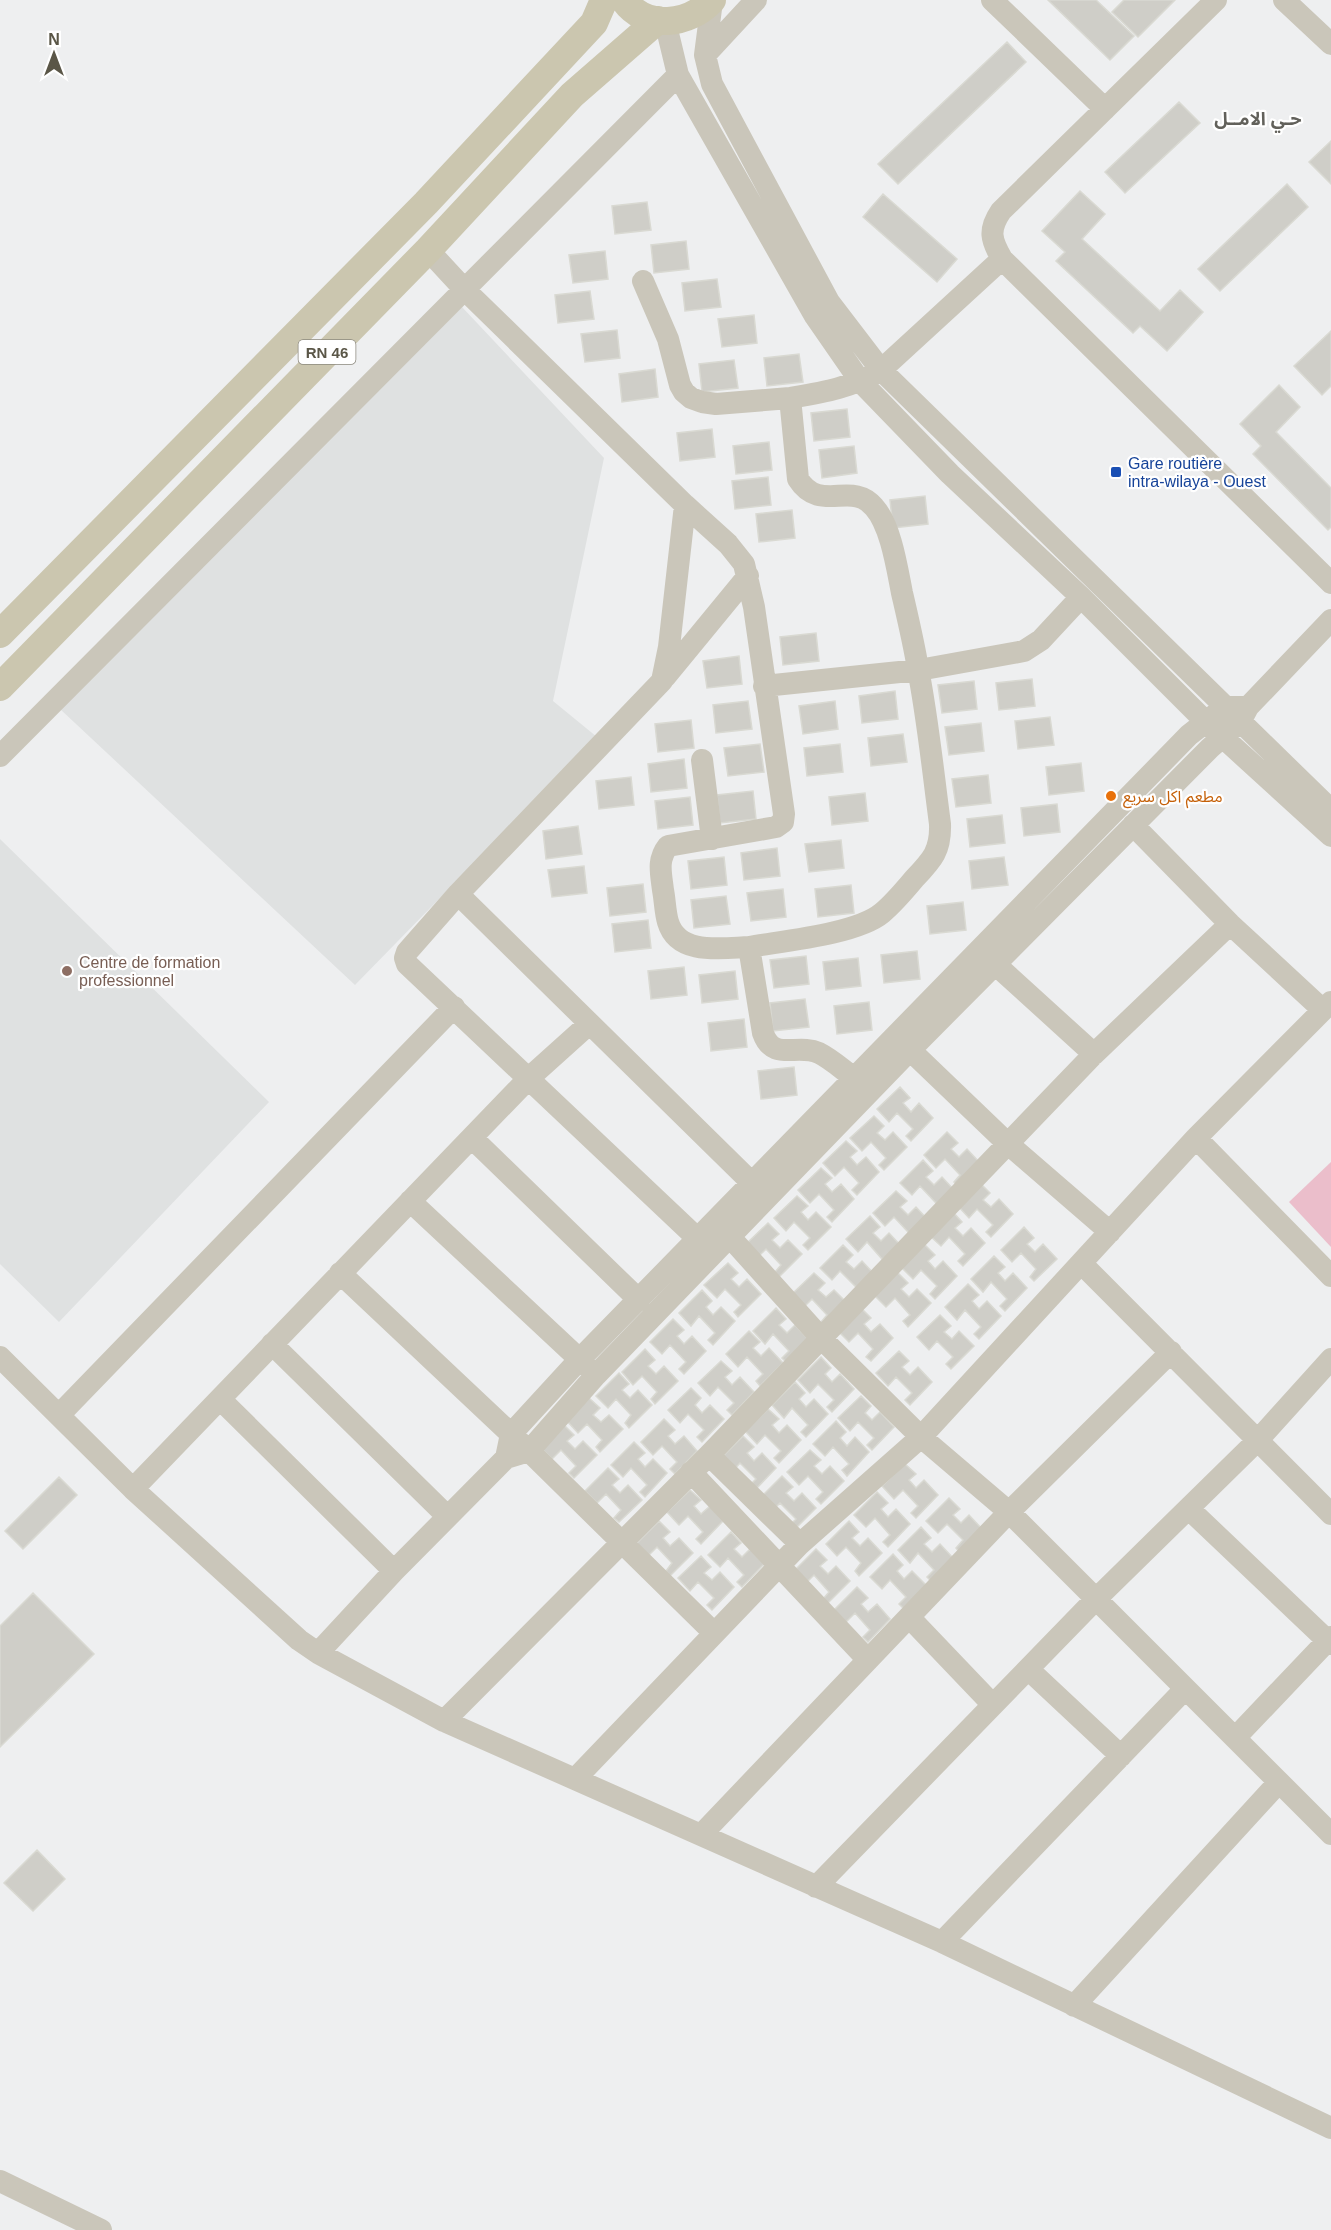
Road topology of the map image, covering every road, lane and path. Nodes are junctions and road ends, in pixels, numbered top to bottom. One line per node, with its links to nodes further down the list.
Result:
1 (604, 0): 25 (main road, RN 46)
2 (624, 0): 8 (main road)
3 (756, 0): 10 (street)
4 (992, 0): 12 (street)
5 (1216, 0): 12 (street)
6 (1284, 0): 9 (street)
7 (712, 1): 8 (main road); 10 (street)
8 (662, 21): 11 (street); 13 (main road, RN 46)
9 (1331, 44)
10 (705, 55): 17 (street)
11 (678, 75): 16 (street); 18 (street)
12 (1106, 109): 14 (street)
13 (428, 250): 16 (street); 29 (main road, RN 46)
14 (1002, 259): 17 (street); 22 (street)
15 (643, 281): 19 (street)
16 (464, 289): 20 (street); 32 (street)
17 (881, 370): 18 (street); 30 (street)
18 (860, 381): 19 (street); 23 (street)
19 (790, 398): 26 (street)
20 (685, 506): 21 (street); 27 (street)
21 (748, 576): 27 (street); 28 (street)
22 (1331, 583)
23 (1081, 597): 26 (street); 31 (street)
24 (1331, 620): 30 (street)
25 (0, 634)
26 (918, 669): 28 (street); 40 (street)
27 (662, 681): 38 (street)
28 (764, 686): 37 (street)
29 (0, 687)
30 (1234, 718): 31 (street); 34 (street); 35 (street); 36 (street)
31 (1205, 721): 47 (street)
32 (0, 756)
33 (702, 760): 37 (street)
34 (1331, 810)
35 (1133, 825): 39 (street); 41 (street)
36 (1331, 836)
37 (712, 839): 40 (street)
38 (458, 894): 43 (street); 44 (street)
39 (1230, 924): 42 (street); 46 (street)
40 (749, 947): 47 (street)
41 (995, 964): 45 (street); 46 (street)
42 (1327, 1006): 50 (street)
43 (454, 1007): 48 (street); 69 (street)
44 (589, 1024): 48 (street); 52 (street)
45 (910, 1050): 51 (street); 54 (street)
46 (1094, 1054): 51 (street)
47 (853, 1077): 52 (street)
48 (529, 1078): 49 (street); 56 (street)
49 (472, 1138): 53 (street); 60 (street)
50 (1197, 1138): 55 (street); 59 (street)
51 (1007, 1143): 55 (street); 61 (street)
52 (752, 1183): 54 (street)
53 (410, 1201): 58 (street); 66 (street)
54 (722, 1229): 56 (street); 61 (street); 67 (street)
55 (1110, 1232): 57 (street)
56 (698, 1239): 60 (street)
57 (1082, 1264): 63 (street); 71 (street)
58 (340, 1273): 62 (street); 70 (street)
59 (1331, 1276)
60 (639, 1300): 66 (street)
61 (822, 1339): 71 (street); 74 (street)
62 (272, 1344): 68 (street); 81 (street)
63 (1172, 1353): 72 (street); 79 (street)
64 (0, 1357): 69 (street)
65 (1331, 1359): 72 (street)
66 (579, 1360): 67 (street); 70 (street)
67 (596, 1375): 73 (street)
68 (220, 1399): 77 (street); 85 (street)
69 (59, 1415): 77 (street)
70 (511, 1434): 73 (street); 75 (street)
71 (921, 1437): 79 (street); 83 (street)
72 (1258, 1440): 78 (street); 80 (street)
73 (529, 1451): 75 (street); 82 (street)
74 (709, 1455): 76 (street); 83 (street)
75 (506, 1458): 81 (street)
76 (692, 1472): 82 (street); 84 (street)
77 (133, 1489): 90 (street)
78 (1189, 1509): 86 (street); 89 (street)
79 (1009, 1512): 86 (street); 87 (street)
80 (1331, 1514)
81 (447, 1516): 85 (street)
82 (622, 1542): 88 (street); 95 (street)
83 (800, 1544): 84 (street)
84 (780, 1564): 88 (street); 91 (street)
85 (394, 1571): 90 (street)
86 (1095, 1600): 92 (street); 93 (street)
87 (909, 1617): 91 (street); 94 (street)
88 (714, 1633): 98 (street)
89 (1330, 1641): 96 (street)
90 (318, 1653): 95 (street)
91 (868, 1660): 101 (street)
92 (1029, 1669): 94 (street); 97 (street)
93 (1185, 1689): 96 (street); 97 (street)
94 (993, 1705): 102 (street)
95 (444, 1721): 98 (street)
96 (1235, 1738): 99 (street)
97 (1121, 1756): 103 (street)
98 (575, 1779): 101 (street)
99 (1279, 1782): 100 (street); 104 (street)
100 (1331, 1834)
101 (701, 1835): 102 (street)
102 (816, 1887): 103 (street)
103 (942, 1942): 104 (street)
104 (1074, 2006): 105 (street)
105 (1331, 2128)
106 (0, 2181): 107 (street)
107 (101, 2230)

